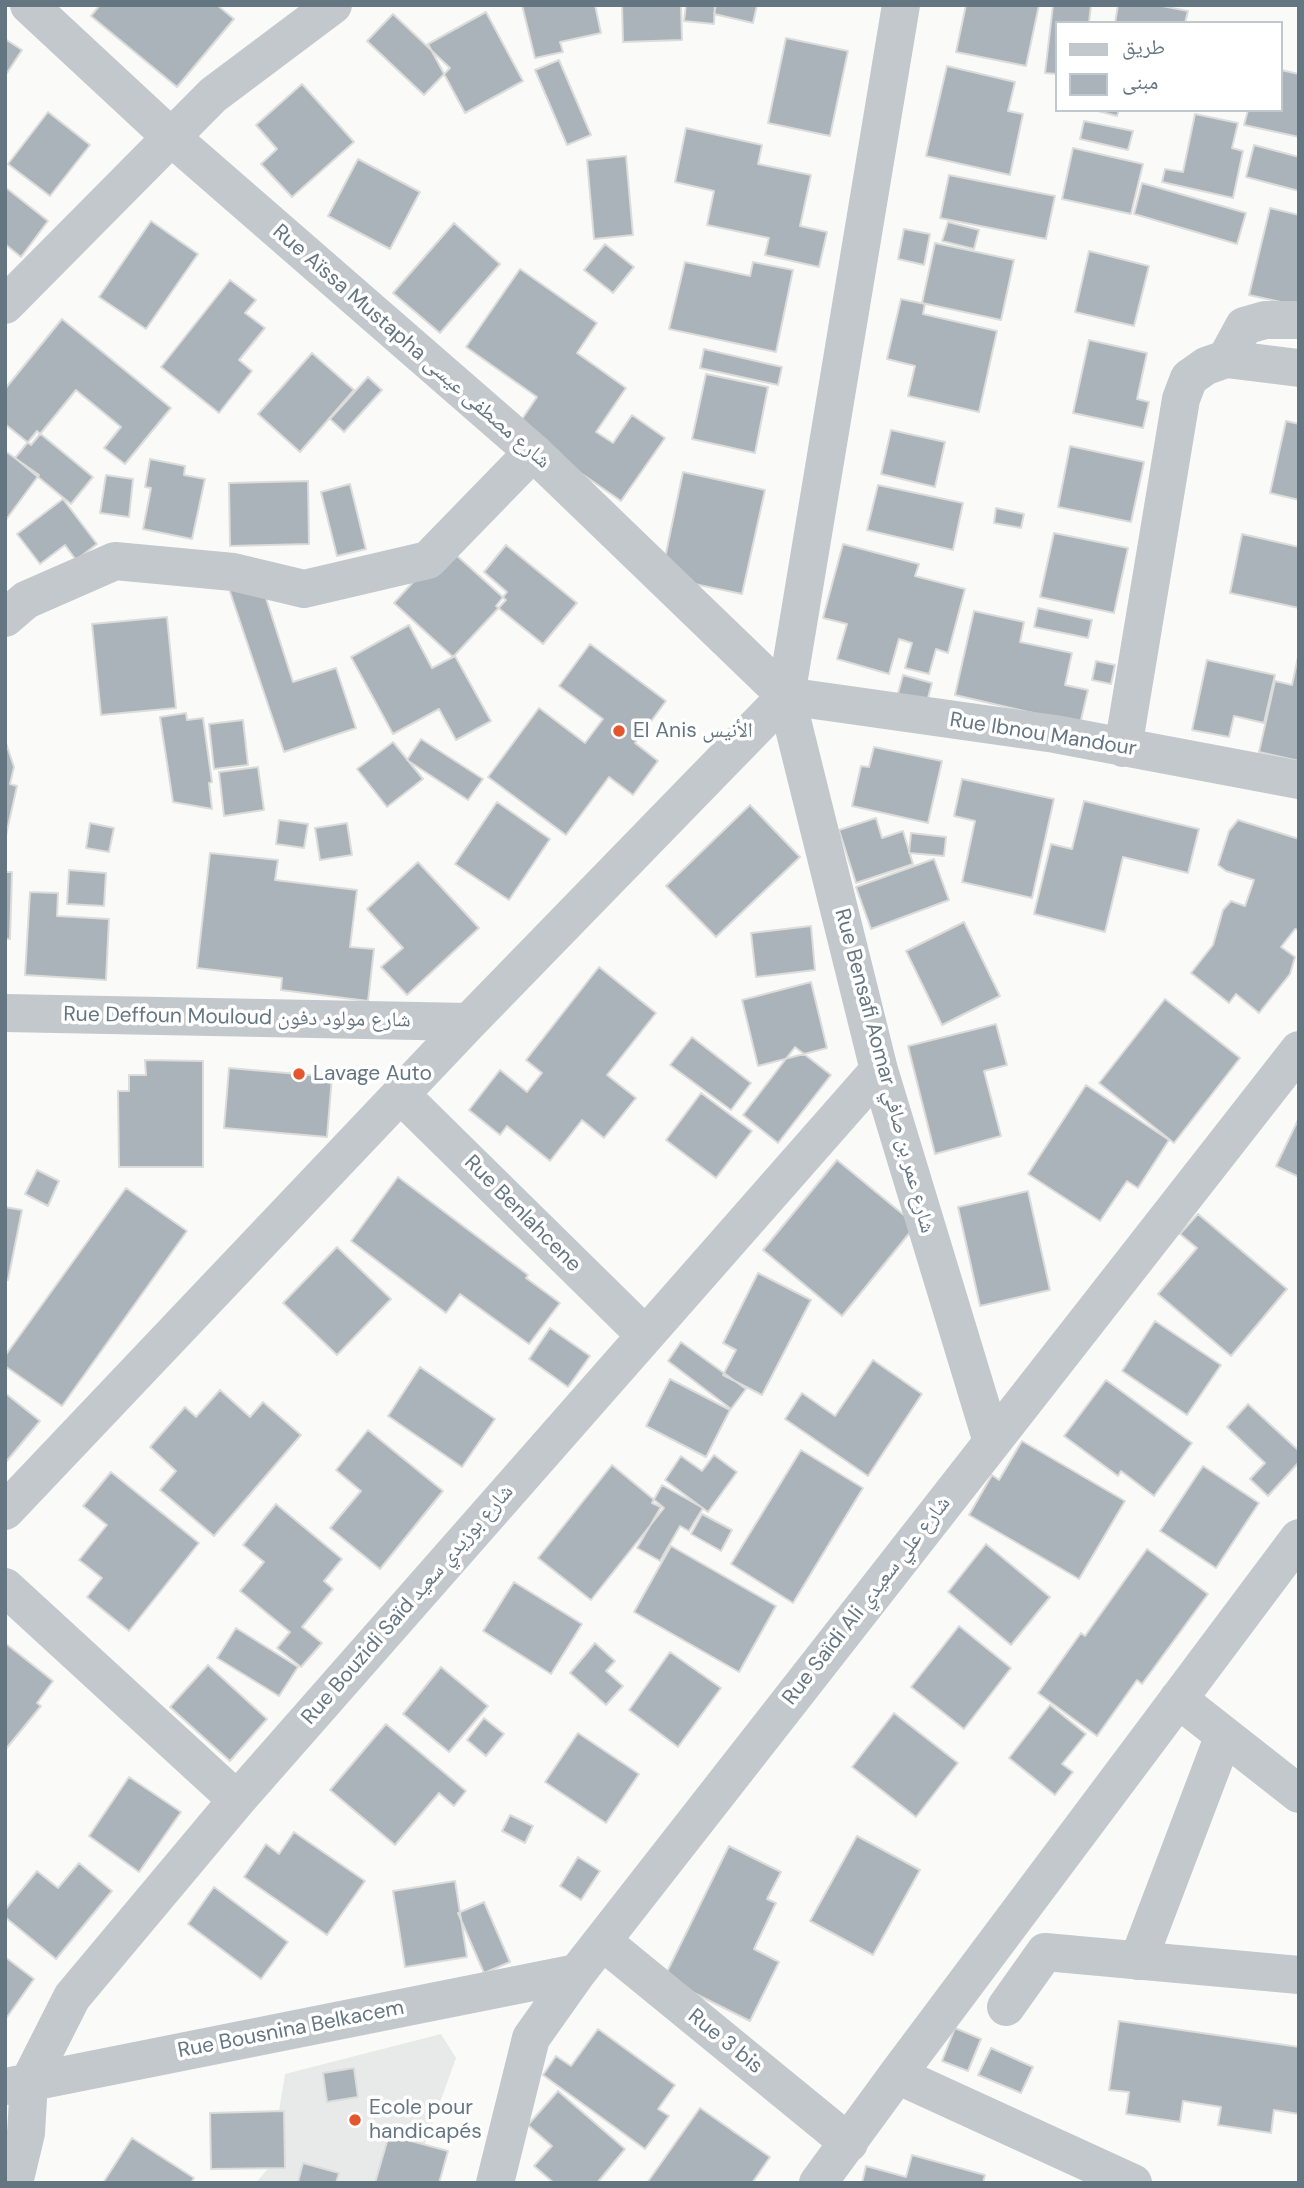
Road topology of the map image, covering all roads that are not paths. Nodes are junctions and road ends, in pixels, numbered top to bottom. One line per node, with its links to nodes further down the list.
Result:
1 (29, 5): 4 (street, Rue Aïssa Mustapha شارع مصطفى عيسى)
2 (333, 5): 4 (street)
3 (901, 5): 11 (street)
4 (171, 137): 5 (street); 9 (street, Rue Aïssa Mustapha شارع مصطفى عيسى)
5 (5, 305)
6 (1299, 320): 7 (street)
7 (1226, 359): 8 (street); 12 (street)
8 (1299, 368)
9 (533, 452): 10 (street); 11 (street, Rue Aïssa Mustapha شارع مصطفى عيسى)
10 (5, 618)
11 (786, 696): 12 (street, Rue Ibnou Mandour); 15 (street); 17 (street, Rue Bensafi Aomar شارع عمر بن صافي)
12 (1123, 748): 13 (street, Rue Ibnou Mandour)
13 (1299, 780)
14 (5, 1013): 15 (street, Rue Deffoun Mouloud شارع مولود دفون)
15 (469, 1022): 18 (street)
16 (1299, 1050): 20 (street, Rue Saïdi Ali شارع علي سعيدي)
17 (879, 1070): 19 (street, Rue Bouzidi Saïd شارع بوزيدي سعيد); 20 (street, Rue Bensafi Aomar شارع عمر بن صافي)
18 (400, 1094): 19 (street, Rue Benlahcene); 21 (street)
19 (644, 1335): 27 (street, Rue Bouzidi Saïd شارع بوزيدي سعيد)
20 (992, 1443): 28 (street, Rue Saïdi Ali شارع علي سعيدي)
21 (5, 1511)
22 (1299, 1538): 24 (street)
23 (5, 1587): 27 (street)
24 (1178, 1699): 25 (street); 33 (street)
25 (1224, 1735): 26 (street); 29 (street)
26 (1299, 1794)
27 (237, 1800): 34 (street, Rue Bouzidi Saïd شارع بوزيدي سعيد)
28 (602, 1941): 30 (street, Rue Saïdi Ali شارع علي سعيدي); 35 (street, Rue 3 bis)
29 (1138, 1961): 31 (street); 32 (street)
30 (577, 1973): 34 (street, Rue Bousnina Belkacem); 37 (street, Rue Saïdi Ali شارع علي سعيدي)
31 (1299, 1975)
32 (1006, 2007)
33 (897, 2075): 35 (street); 39 (street)
34 (17, 2085): 36 (street, Rue Bouzidi Saïd شارع بوزيدي سعيد)
35 (849, 2143): 38 (street)
36 (14, 2183)
37 (495, 2183)
38 (818, 2183)
39 (1133, 2183)

